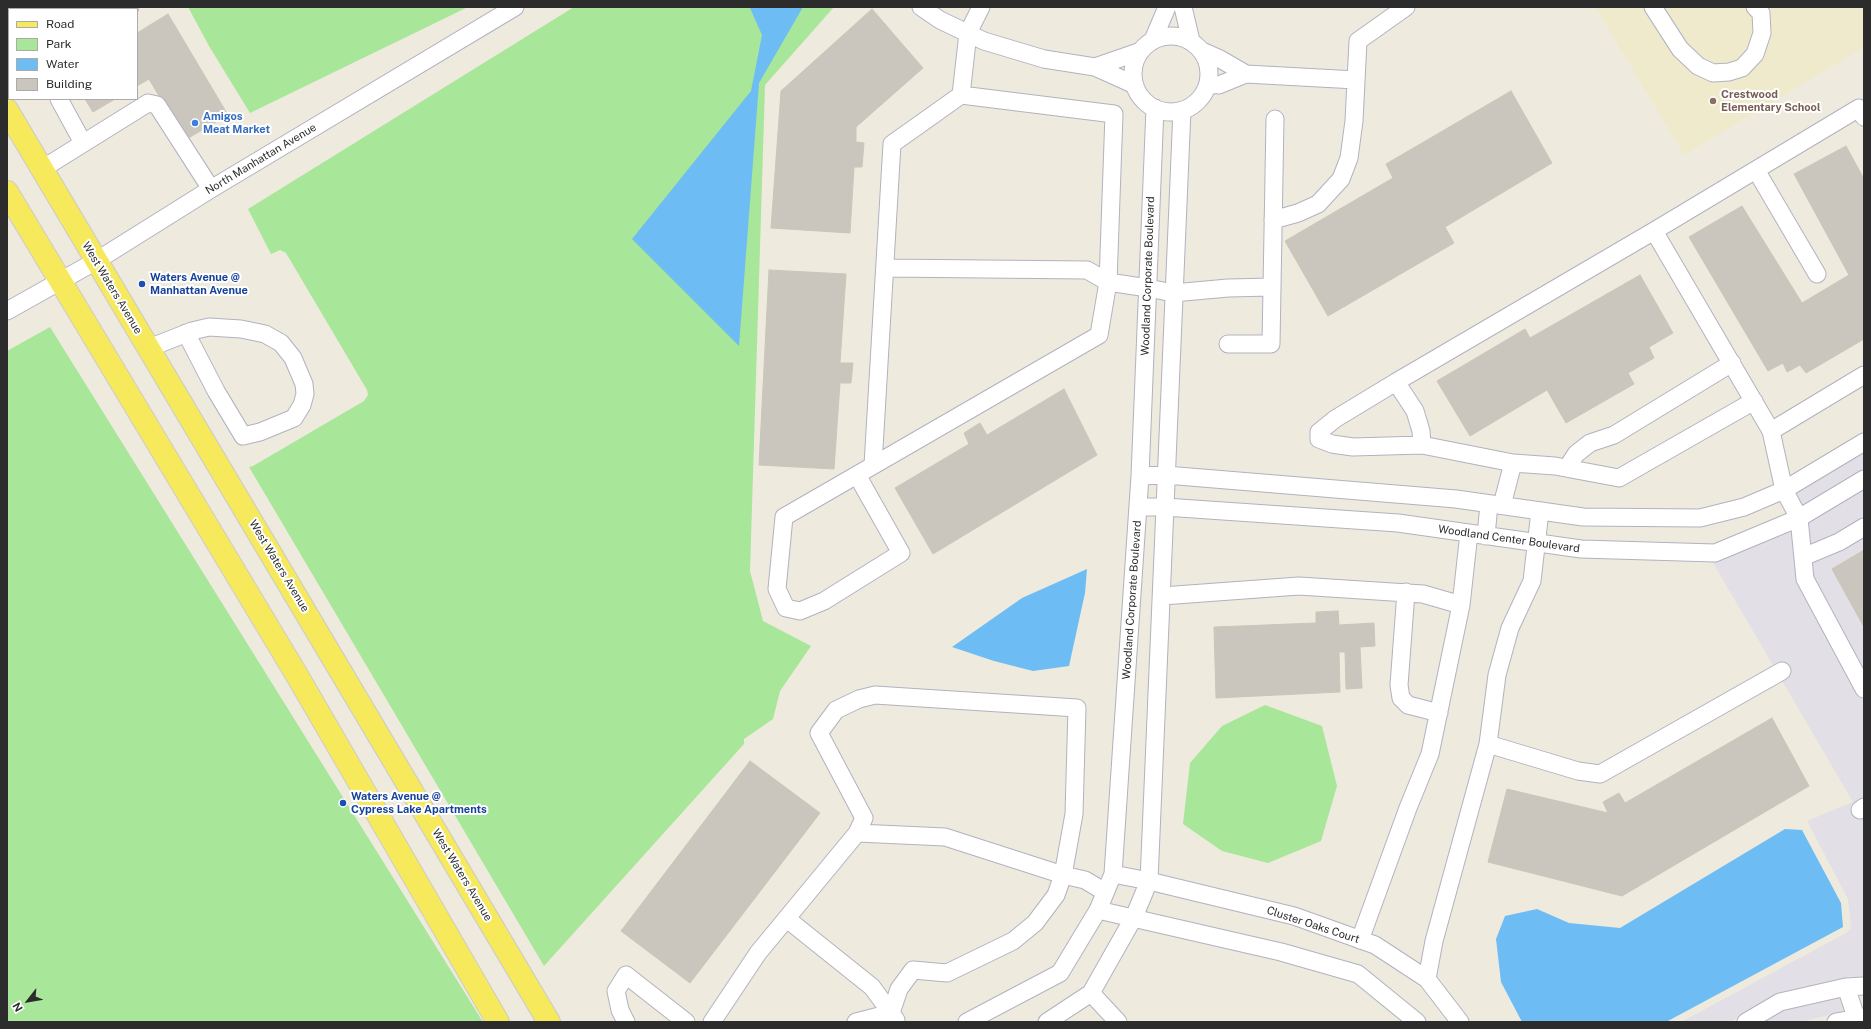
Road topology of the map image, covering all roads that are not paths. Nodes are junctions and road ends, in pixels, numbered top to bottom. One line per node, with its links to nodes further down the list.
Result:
1 (515, 7): 27 (street, North Manhattan Avenue)
2 (921, 7): 9 (street)
3 (981, 7): 9 (street)
4 (1167, 7): 10 (street)
5 (1183, 7): 11 (street)
6 (1406, 7): 14 (street)
7 (1653, 7): 8 (street)
8 (1755, 7)
9 (968, 34): 12 (street); 17 (street)
10 (1147, 45): 11 (street); 12 (street); 16 (street)
11 (1196, 46): 13 (street); 15 (street)
12 (1095, 67): 16 (street)
13 (1246, 74): 14 (street); 15 (street)
14 (1356, 80): 29 (street)
15 (1208, 84): 21 (street)
16 (1135, 85): 19 (street)
17 (961, 95): 32 (street); 35 (street)
18 (60, 100): 24 (street)
19 (1155, 108): 21 (street); 37 (street, Woodland Corporate Boulevard)
20 (7, 110): 25 (main road, West Waters Avenue)
21 (1182, 110): 38 (street)
22 (1862, 110): 26 (street)
23 (1275, 120): 29 (street)
24 (83, 143): 25 (street); 27 (street)
25 (42, 169): 31 (main road, West Waters Avenue)
26 (1756, 170): 30 (street); 33 (street)
27 (211, 188): 31 (street, North Manhattan Avenue)
28 (7, 192): 34 (main road)
29 (1273, 220): 36 (street)
30 (1654, 231): 43 (street); 45 (street)
31 (96, 261): 34 (street, North Manhattan Avenue); 42 (main road, West Waters Avenue)
32 (885, 268): 35 (street); 51 (street)
33 (1817, 274)
34 (61, 280): 39 (street, North Manhattan Avenue); 90 (main road)
35 (1108, 282): 37 (street); 51 (street)
36 (1272, 287): 38 (street); 41 (street)
37 (1148, 288): 38 (street); 55 (street, Woodland Corporate Boulevard)
38 (1173, 293): 54 (street)
39 (7, 311)
40 (186, 333): 40 (street); 42 (street)
41 (1228, 344)
42 (149, 348): 91 (main road, West Waters Avenue)
43 (1732, 363): 46 (street); 52 (street)
44 (1864, 375): 47 (street)
45 (1396, 382): 49 (street); 49 (street)
46 (1754, 401): 47 (street); 52 (street)
47 (1771, 431): 57 (street)
48 (1864, 442): 57 (street)
49 (1422, 445): 50 (street)
50 (1513, 463): 52 (street); 58 (street)
51 (873, 465): 53 (street)
52 (1567, 468)
53 (857, 475): 53 (street)
54 (1166, 475): 55 (street); 58 (street); 60 (street)
55 (1140, 476): 59 (street, Woodland Corporate Boulevard)
56 (1864, 479): 62 (street, Woodland Center Boulevard)
57 (1784, 490): 61 (street); 62 (street)
58 (1496, 504): 61 (street); 65 (street)
59 (1138, 507): 60 (street, Woodland Center Boulevard); 76 (street, Woodland Corporate Boulevard)
60 (1165, 507): 64 (street, Woodland Center Boulevard); 69 (street)
61 (1540, 511): 66 (street)
62 (1799, 518): 66 (street, Woodland Center Boulevard); 67 (street)
63 (1864, 527): 67 (street)
64 (1469, 533): 65 (street, Woodland Center Boulevard); 70 (street)
65 (1486, 536): 66 (street, Woodland Center Boulevard)
66 (1537, 543): 74 (street)
67 (1803, 557): 72 (street)
68 (1406, 592): 69 (street); 70 (street); 73 (street)
69 (1162, 596): 78 (street)
70 (1460, 605): 73 (street)
71 (1782, 670): 74 (street)
72 (1864, 689)
73 (1439, 713): 83 (street)
74 (1488, 744): 84 (street)
75 (857, 833): 77 (street); 77 (street); 82 (street)
76 (1113, 874): 78 (street, Cluster Oaks Court); 79 (street, Woodland Corporate Boulevard)
77 (1063, 875): 79 (street); 88 (street)
78 (1149, 881): 81 (street); 83 (street, Cluster Oaks Court)
79 (1105, 892): 80 (street, Woodland Corporate Boulevard)
80 (1098, 910): 81 (street); 96 (street, Woodland Corporate Boulevard)
81 (1134, 918): 87 (street); 99 (street)
82 (787, 919): 88 (street); 94 (street)
83 (1360, 940): 84 (street, Cluster Oaks Court)
84 (1427, 979): 100 (street, Cluster Oaks Court)
85 (1864, 986): 86 (street)
86 (1846, 987): 89 (street); 101 (street)
87 (1091, 993): 97 (street); 98 (street)
88 (894, 1018): 95 (street)
89 (1860, 1019): 102 (street)
90 (498, 1022)
91 (549, 1022)
92 (626, 1022): 93 (street)
93 (686, 1022)
94 (712, 1022)
95 (856, 1022)
96 (967, 1022)
97 (1047, 1022)
98 (1118, 1022)
99 (1417, 1022)
100 (1460, 1022)
101 (1746, 1022)
102 (1836, 1022)

